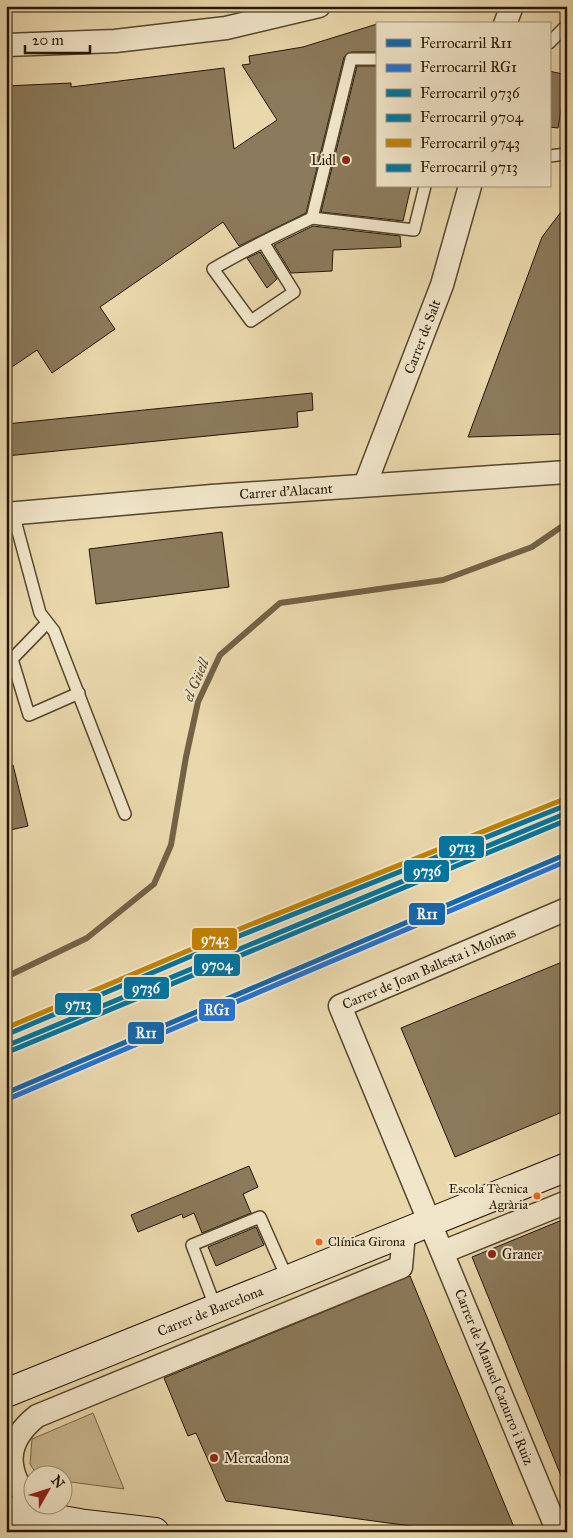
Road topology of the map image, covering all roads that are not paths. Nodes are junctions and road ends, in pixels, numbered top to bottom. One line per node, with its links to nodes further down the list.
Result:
1 (318, 6): 4 (street)
2 (567, 24): 3 (lane)
3 (550, 42)
4 (6, 45)
5 (376, 59): 10 (lane)
6 (567, 154): 7 (lane)
7 (550, 156)
8 (424, 188): 10 (lane)
9 (469, 188): 13 (street, Carrer de Salt)
10 (312, 218): 11 (lane)
11 (263, 242): 11 (lane)
12 (567, 472): 13 (street, Carrer d'Alacant)
13 (365, 485): 14 (street, Carrer d'Alacant)
14 (10, 514): 15 (lane)
15 (47, 623): 16 (lane); 16 (lane)
16 (78, 693): 17 (lane)
17 (125, 814)
18 (567, 909): 21 (street, Carrer de Joan Ballesta i Molinas)
19 (567, 1167): 21 (main road, Carrer de Barcelona)
20 (567, 1202): 23 (street)
21 (430, 1222): 22 (main road, Carrer de Barcelona); 23 (street, Carrer de Manuel Cazurro i Ruiz)
22 (404, 1232): 24 (main road, Carrer de Barcelona); 27 (street)
23 (443, 1252): 33 (street, Carrer de Manuel Cazurro i Ruiz)
24 (288, 1280): 25 (main road, Carrer de Barcelona); 25 (lane)
25 (216, 1308): 26 (main road, Carrer de Barcelona)
26 (11, 1391): 27 (street, Carrer de Barcelona)
27 (62, 1405): 28 (street)
28 (22, 1488)
29 (22, 1509): 30 (main road)
30 (6, 1510)
31 (72, 1516): 32 (main road)
32 (155, 1532)
33 (558, 1532)

